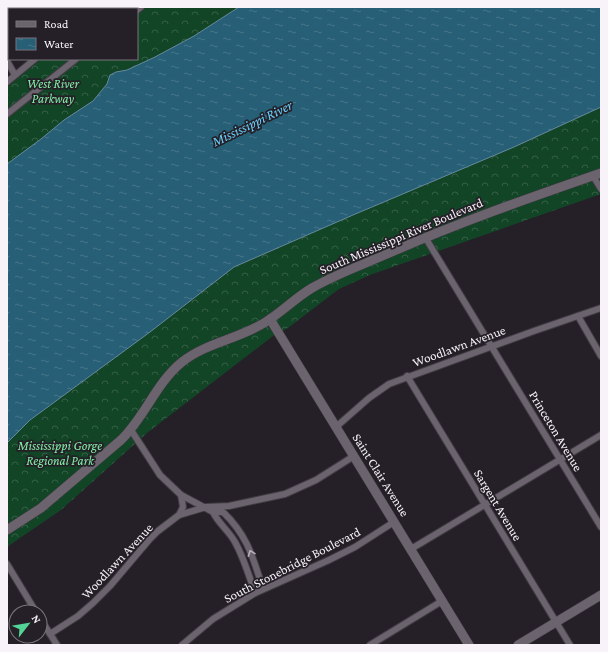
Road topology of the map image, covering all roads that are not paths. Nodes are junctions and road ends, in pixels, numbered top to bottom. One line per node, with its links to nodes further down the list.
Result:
1 (34, 60): 4 (street)
2 (75, 60): 6 (street)
3 (7, 61): 4 (street)
4 (15, 75): 5 (street)
5 (7, 82)
6 (7, 114)
7 (597, 174): 8 (street); 9 (street, South Mississippi River Boulevard)
8 (601, 189)
9 (426, 237): 12 (street, South Mississippi River Boulevard); 13 (street, Princeton Avenue)
10 (601, 308): 11 (street, Woodlawn Avenue)
11 (578, 316): 13 (street, Woodlawn Avenue); 14 (street)
12 (270, 319): 16 (street, Saint Clair Avenue); 17 (street, South Mississippi River Boulevard)
13 (491, 346): 15 (street, Woodlawn Avenue); 20 (street, Princeton Avenue)
14 (601, 356)
15 (407, 376): 16 (street, Woodlawn Avenue); 22 (street, Sargent Avenue)
16 (336, 427): 19 (street, Saint Clair Avenue)
17 (131, 430): 21 (street); 28 (street, South Mississippi River Boulevard)
18 (601, 435): 20 (street)
19 (354, 456): 23 (street, Woodlawn Avenue); 26 (street, Saint Clair Avenue)
20 (561, 460): 22 (street); 27 (street, Princeton Avenue)
21 (182, 495): 23 (street); 25 (street)
22 (485, 505): 29 (street); 36 (street, Sargent Avenue)
23 (206, 507): 24 (street); 25 (street, Woodlawn Avenue)
24 (213, 512): 31 (street, one-way to 24); 32 (street)
25 (179, 516): 38 (street, Woodlawn Avenue)
26 (394, 522): 29 (street, Saint Clair Avenue); 31 (street, South Stonebridge Boulevard)
27 (601, 527)
28 (7, 530)
29 (411, 549): 34 (street, Saint Clair Avenue)
30 (7, 564): 35 (street)
31 (263, 589): 32 (street, South Stonebridge Boulevard)
32 (255, 593): 40 (street, South Stonebridge Boulevard)
33 (601, 596): 36 (street)
34 (442, 601): 41 (street); 42 (street, Saint Clair Avenue)
35 (31, 604)
36 (556, 622): 43 (street); 44 (street, Sargent Avenue)
37 (48, 631): 38 (street)
38 (50, 634): 39 (street)
39 (57, 645)
40 (182, 645)
41 (370, 645)
42 (469, 645)
43 (518, 645)
44 (570, 645)

